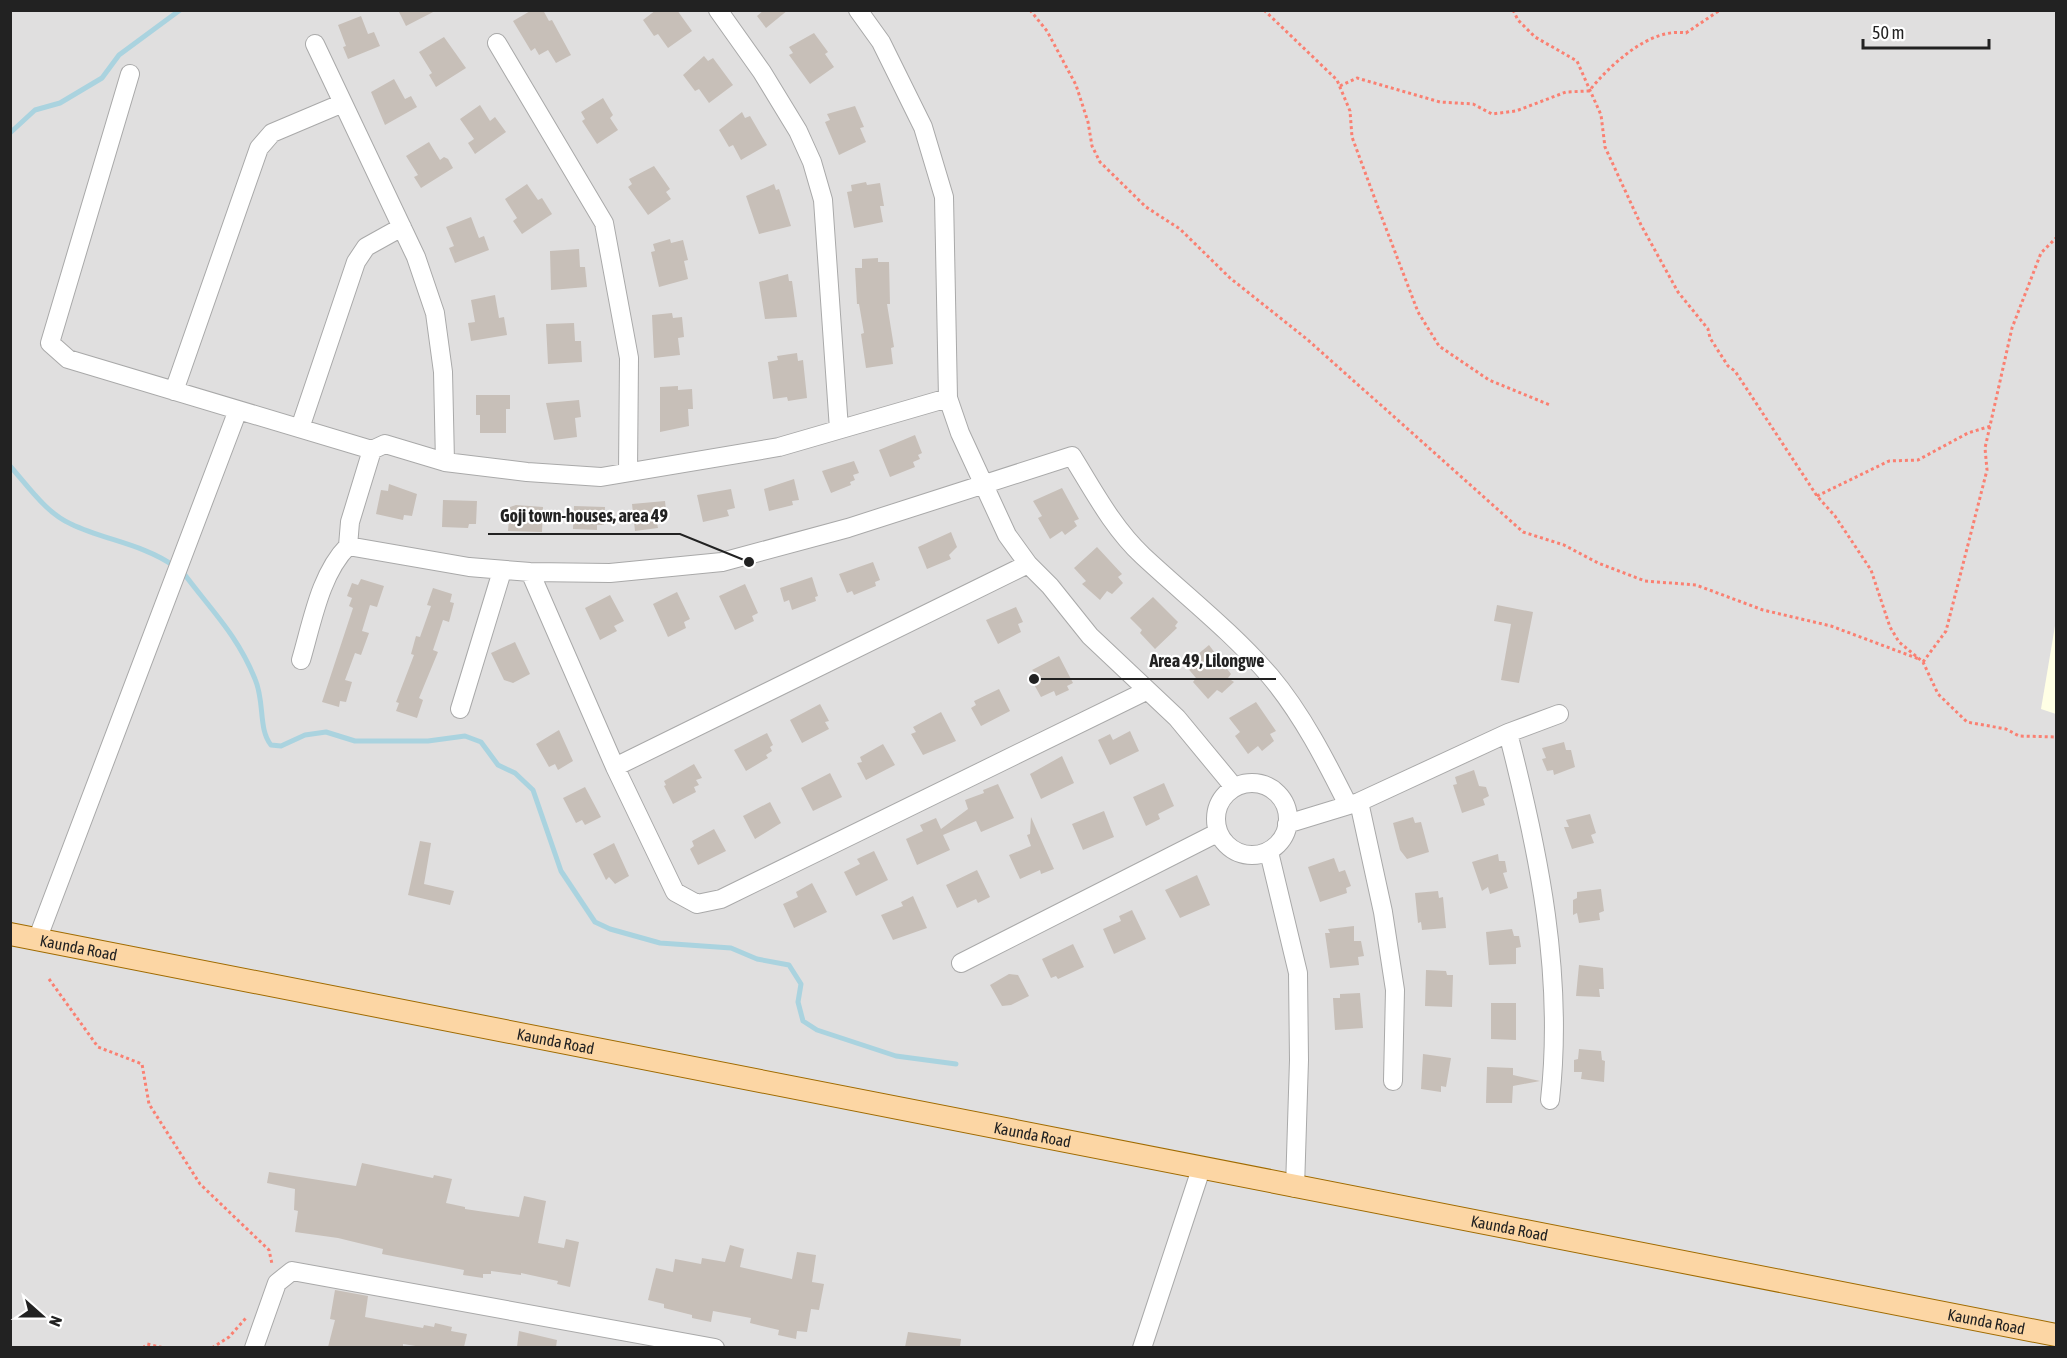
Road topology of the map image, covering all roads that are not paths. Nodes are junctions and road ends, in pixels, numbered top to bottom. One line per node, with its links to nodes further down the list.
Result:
1 (718, 10): 12 (street)
2 (858, 10): 9 (street)
3 (497, 43): 15 (street)
4 (315, 44): 6 (street)
5 (130, 74): 8 (street)
6 (343, 103): 7 (street); 8 (street)
7 (402, 227): 11 (street); 14 (street)
8 (174, 391): 10 (street)
9 (948, 398): 12 (street); 16 (street)
10 (238, 410): 11 (street); 33 (street)
11 (300, 428): 13 (street)
12 (839, 429): 15 (street)
13 (372, 450): 14 (street); 17 (street)
14 (445, 462): 15 (street)
15 (628, 472)
16 (983, 483): 18 (street); 20 (street); 28 (street)
17 (348, 546): 19 (street); 21 (street)
18 (1028, 564): 22 (street); 26 (street)
19 (502, 571): 20 (street); 23 (street)
20 (530, 572): 26 (street)
21 (301, 660)
22 (1146, 691): 26 (street); 27 (street)
23 (460, 709)
24 (1559, 714): 25 (street)
25 (1508, 733): 28 (street); 36 (street)
26 (615, 767)
27 (1234, 787): 29 (street); 30 (street)
28 (1353, 804): 29 (street); 35 (street)
29 (1287, 824): 31 (street)
30 (1217, 833): 31 (street); 34 (street)
31 (1269, 852): 38 (street)
32 (10, 934): 33 (main road, Kaunda Road)
33 (37, 940): 37 (main road, Kaunda Road)
34 (961, 963)
35 (1393, 1081)
36 (1550, 1100)
37 (1200, 1169): 38 (main road, Kaunda Road); 42 (street)
38 (1295, 1188): 39 (main road, Kaunda Road)
39 (2056, 1335)
40 (254, 1347): 41 (street)
41 (715, 1347)
42 (1142, 1347)

